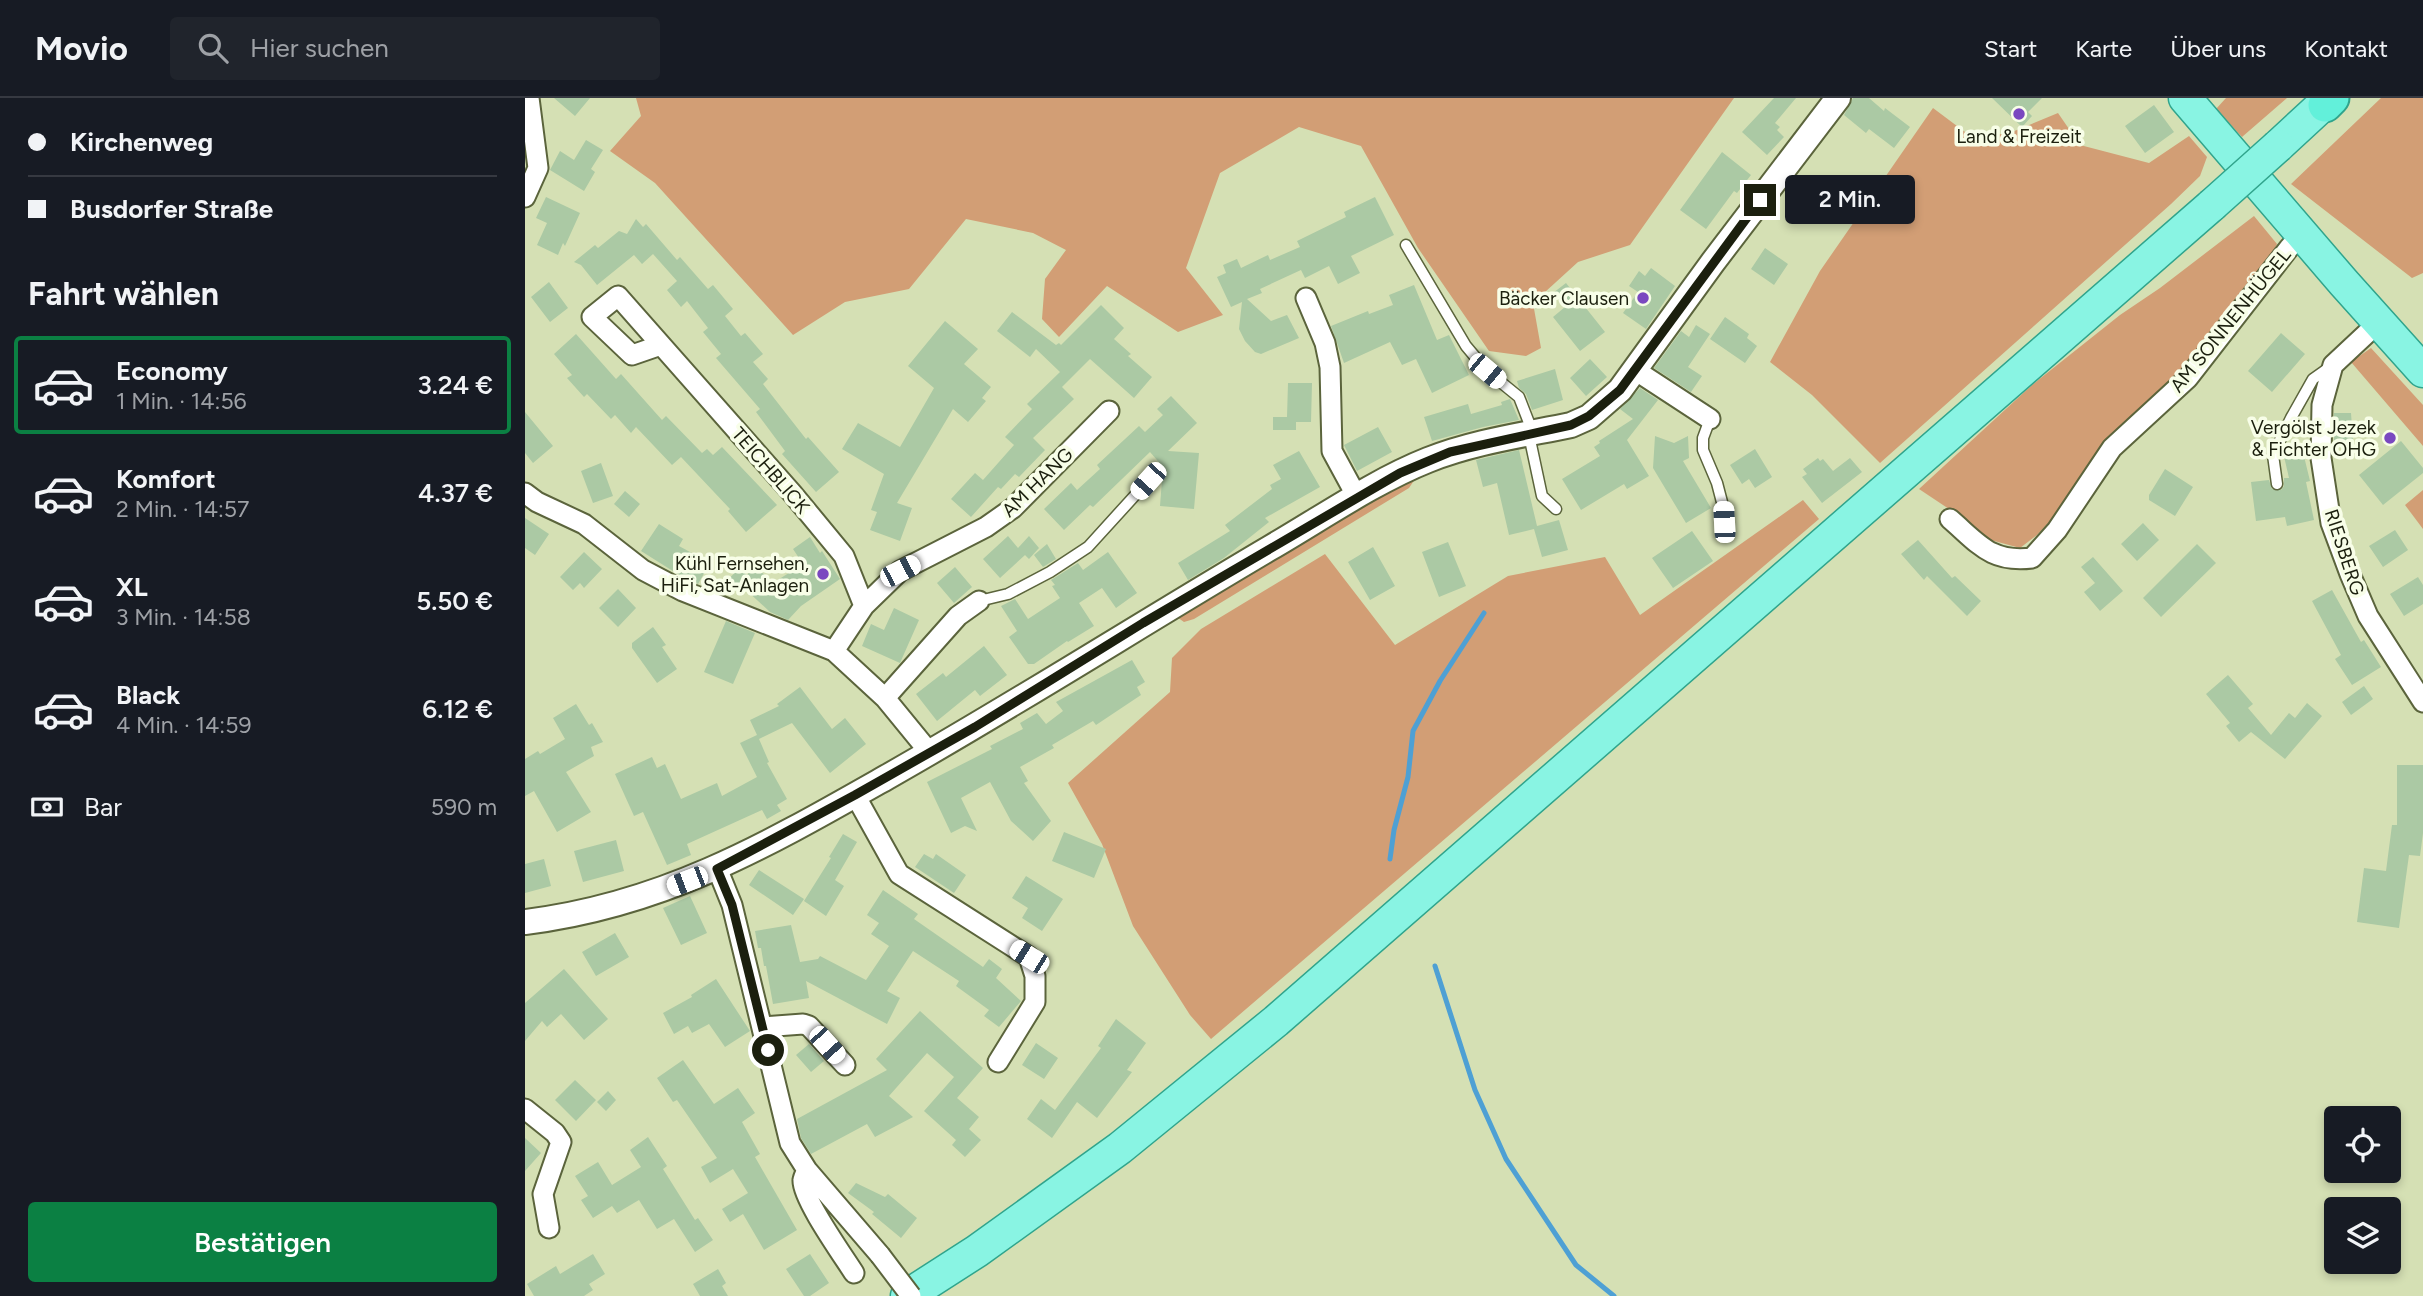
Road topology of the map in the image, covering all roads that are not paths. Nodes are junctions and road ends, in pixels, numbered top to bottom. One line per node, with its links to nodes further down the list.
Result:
1 (529, 98): 5 (street)
2 (1838, 98): 11 (street)
3 (2185, 98): 6 (main road)
4 (2330, 100): 40 (main road, bridge)
5 (525, 197)
6 (2302, 234): 9 (main road); 22 (street, AM SONNENHÜGEL)
7 (1406, 245): 16 (lane)
8 (1306, 298): 20 (street)
9 (2379, 322): 12 (street); 13 (main road)
10 (661, 345): 25 (street, TEICHBLICK)
11 (1641, 361): 15 (street); 16 (street)
12 (2333, 365): 18 (lane); 28 (street, RIESBERG)
13 (2423, 371)
14 (1108, 411): 25 (street, AM HANG)
15 (1710, 419): 23 (lane)
16 (1531, 434): 20 (street); 21 (lane)
17 (1148, 481): 24 (lane)
18 (2277, 484)
19 (525, 493): 26 (street)
20 (1357, 497): 29 (street)
21 (1556, 509)
22 (1950, 519)
23 (1724, 522)
24 (979, 601): 27 (street)
25 (864, 606): 26 (street, AM HANG)
26 (834, 651): 27 (street)
27 (885, 698): 29 (street)
28 (2423, 702)
29 (930, 752): 30 (street)
30 (855, 795): 31 (street); 34 (street)
31 (717, 869): 32 (street); 33 (street)
32 (525, 922)
33 (762, 1027): 35 (street); 37 (street)
34 (998, 1062)
35 (845, 1065)
36 (525, 1109): 38 (street)
37 (807, 1170): 39 (street); 40 (street, bridge)
38 (549, 1227)
39 (855, 1273)
40 (909, 1296)

